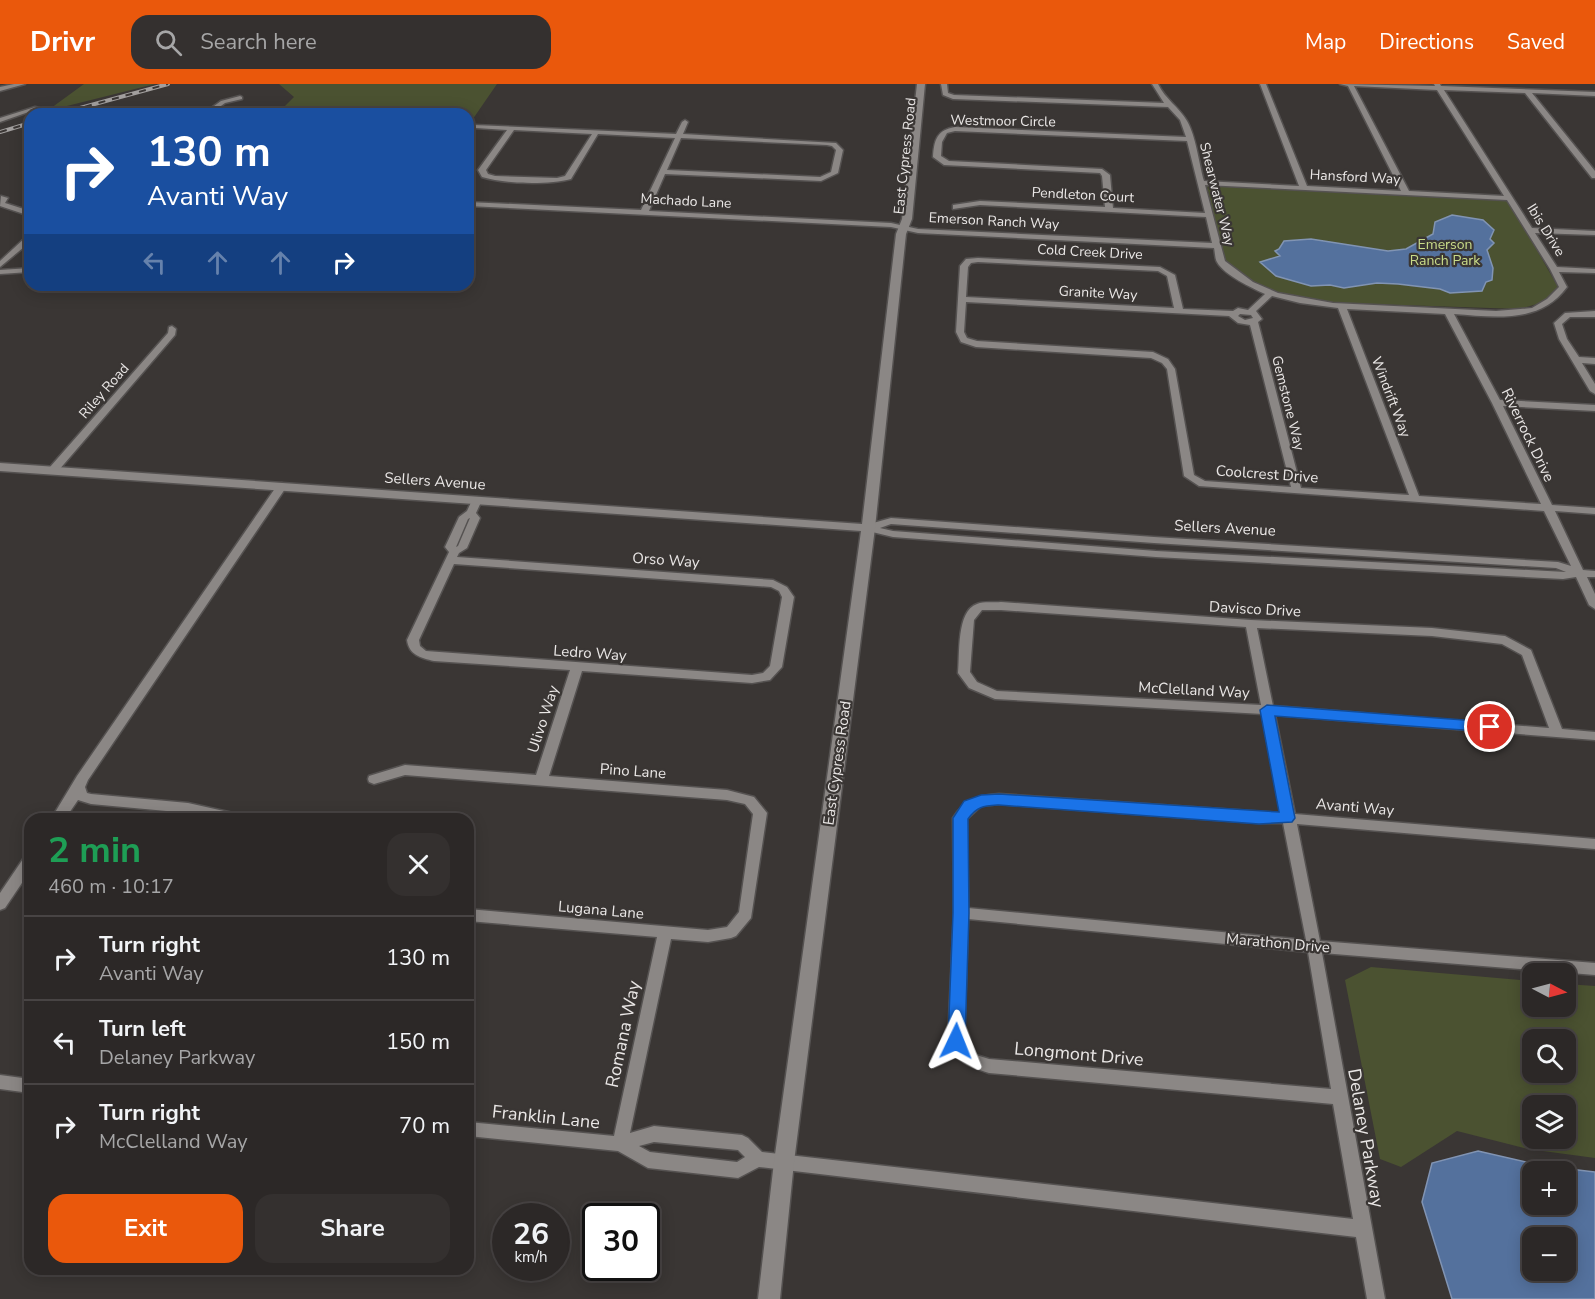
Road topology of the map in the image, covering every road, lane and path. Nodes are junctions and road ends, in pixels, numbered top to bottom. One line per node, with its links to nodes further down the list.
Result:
1 (22, 84): 10 (street)
2 (912, 84): 37 (street, East Cypress Road)
3 (921, 84): 37 (street, East Cypress Road)
4 (944, 84): 14 (street)
5 (1155, 84): 14 (street, Shearwater Way)
6 (1263, 84): 27 (street)
7 (1343, 84): 8 (street)
8 (1350, 84): 9 (street); 28 (street)
9 (1438, 86): 11 (street); 30 (street, Ibis Drive)
10 (0, 89)
11 (1527, 91): 12 (street); 25 (street)
12 (1595, 94)
13 (240, 98): 15 (street)
14 (1171, 105): 23 (street, Shearwater Way)
15 (214, 108)
16 (24, 112): 17 (street)
17 (0, 120)
18 (685, 122): 22 (street)
19 (476, 126): 20 (street)
20 (512, 128): 21 (street); 21 (street)
21 (596, 132): 22 (street)
22 (679, 135): 24 (street); 24 (street)
23 (1190, 140): 26 (street, Shearwater Way); 33 (street, Westmoor Circle)
24 (662, 172): 35 (street)
25 (1595, 176)
26 (1200, 183): 27 (street, Hansford Way); 36 (street, Shearwater Way)
27 (1304, 188): 28 (street, Hansford Way)
28 (1406, 193): 30 (street, Hansford Way)
29 (4, 198): 34 (street)
30 (1509, 198): 38 (street, Ibis Drive)
31 (474, 204): 35 (street, Machado Lane)
32 (956, 207): 33 (street, Pendleton Court)
33 (1109, 210): 36 (street, Pendleton Court)
34 (24, 212)
35 (644, 213): 37 (street, Machado Lane)
36 (1208, 214): 41 (street, Shearwater Way)
37 (903, 226): 41 (street, Emerson Ranch Way); 70 (street, East Cypress Road)
38 (1530, 230): 39 (street); 43 (street, Ibis Drive)
39 (1595, 233)
40 (24, 243): 42 (street)
41 (1215, 243): 47 (street, Shearwater Way)
42 (0, 265)
43 (1554, 269): 45 (street); 51 (street, Ibis Drive)
44 (24, 270): 46 (street)
45 (1595, 271)
46 (0, 272)
47 (1271, 293): 49 (street, Shearwater Way); 52 (street)
48 (962, 299): 50 (street, Granite Way); 50 (street, Cold Creek Drive); 65 (street, Coolcrest Drive)
49 (1341, 305): 51 (street, Shearwater Way); 66 (street, Windrift Way)
50 (1179, 310): 53 (street, Granite Way)
51 (1448, 311): 60 (street, Riverrock Drive)
52 (1250, 312): 53 (street); 55 (street, Gemstone Way)
53 (1233, 314): 55 (street)
54 (1595, 314): 57 (street)
55 (1254, 322): 65 (street, Gemstone Way)
56 (172, 329): 63 (street, Riley Road)
57 (1578, 360): 58 (street); 59 (street)
58 (1595, 361)
59 (1595, 391)
60 (1497, 403): 61 (street); 68 (street, Riverrock Drive)
61 (1595, 408)
62 (0, 466): 63 (street, Sellers Avenue)
63 (54, 469): 64 (street, Sellers Avenue)
64 (282, 486): 67 (street, Sellers Avenue); 84 (street)
65 (1297, 491): 66 (street, Coolcrest Drive)
66 (1415, 498): 68 (street, Coolcrest Drive)
67 (477, 500): 70 (street, Sellers Avenue); 71 (street)
68 (1547, 507): 69 (street, Coolcrest Drive); 72 (street, Riverrock Drive)
69 (1595, 511)
70 (868, 528): 72 (street, Sellers Avenue); 104 (street, East Cypress Road)
71 (453, 556): 76 (street, Ledro Way); 77 (street, Orso Way)
72 (1580, 573): 73 (street, Sellers Avenue); 74 (street, Riverrock Drive)
73 (1595, 574)
74 (1595, 605)
75 (1251, 624): 78 (street, Davisco Drive); 79 (street, Delaney Parkway); 80 (street, Davisco Drive)
76 (577, 667): 77 (street, Ledro Way); 83 (street, Ulivo Way)
77 (766, 677)
78 (973, 685): 79 (street, McClelland Way)
79 (1267, 710): 80 (street, McClelland Way); 88 (street, Delaney Parkway)
80 (1557, 732): 81 (street, McClelland Way)
81 (1595, 735)
82 (374, 779): 83 (street, Pino Lane)
83 (541, 781): 95 (street, Pino Lane)
84 (80, 787): 86 (street); 87 (street)
85 (969, 805): 88 (street, Avanti Way); 92 (street, Longmont Drive)
86 (62, 813)
87 (210, 813)
88 (1287, 818): 89 (street, Avanti Way); 96 (street, Delaney Parkway)
89 (1595, 844)
90 (24, 869): 91 (street)
91 (0, 904)
92 (961, 913): 96 (street, Marathon Drive); 100 (street, Longmont Drive)
93 (474, 916): 94 (street, Lugana Lane)
94 (665, 932): 95 (street, Lugana Lane); 102 (street, Romana Way)
95 (731, 932)
96 (1314, 946): 97 (street, Marathon Drive); 100 (street, Delaney Parkway)
97 (1595, 969)
98 (0, 1082): 99 (street)
99 (24, 1085)
100 (1339, 1097): 105 (street, Delaney Parkway)
101 (474, 1130): 102 (street, Franklin Lane)
102 (620, 1144): 103 (street, Franklin Lane); 103 (street, Franklin Lane)
103 (758, 1159): 104 (street, Franklin Lane)
104 (784, 1162): 105 (street, Delaney Parkway); 106 (street, East Cypress Road)
105 (1363, 1229): 107 (street)
106 (769, 1299)
107 (1376, 1299)

